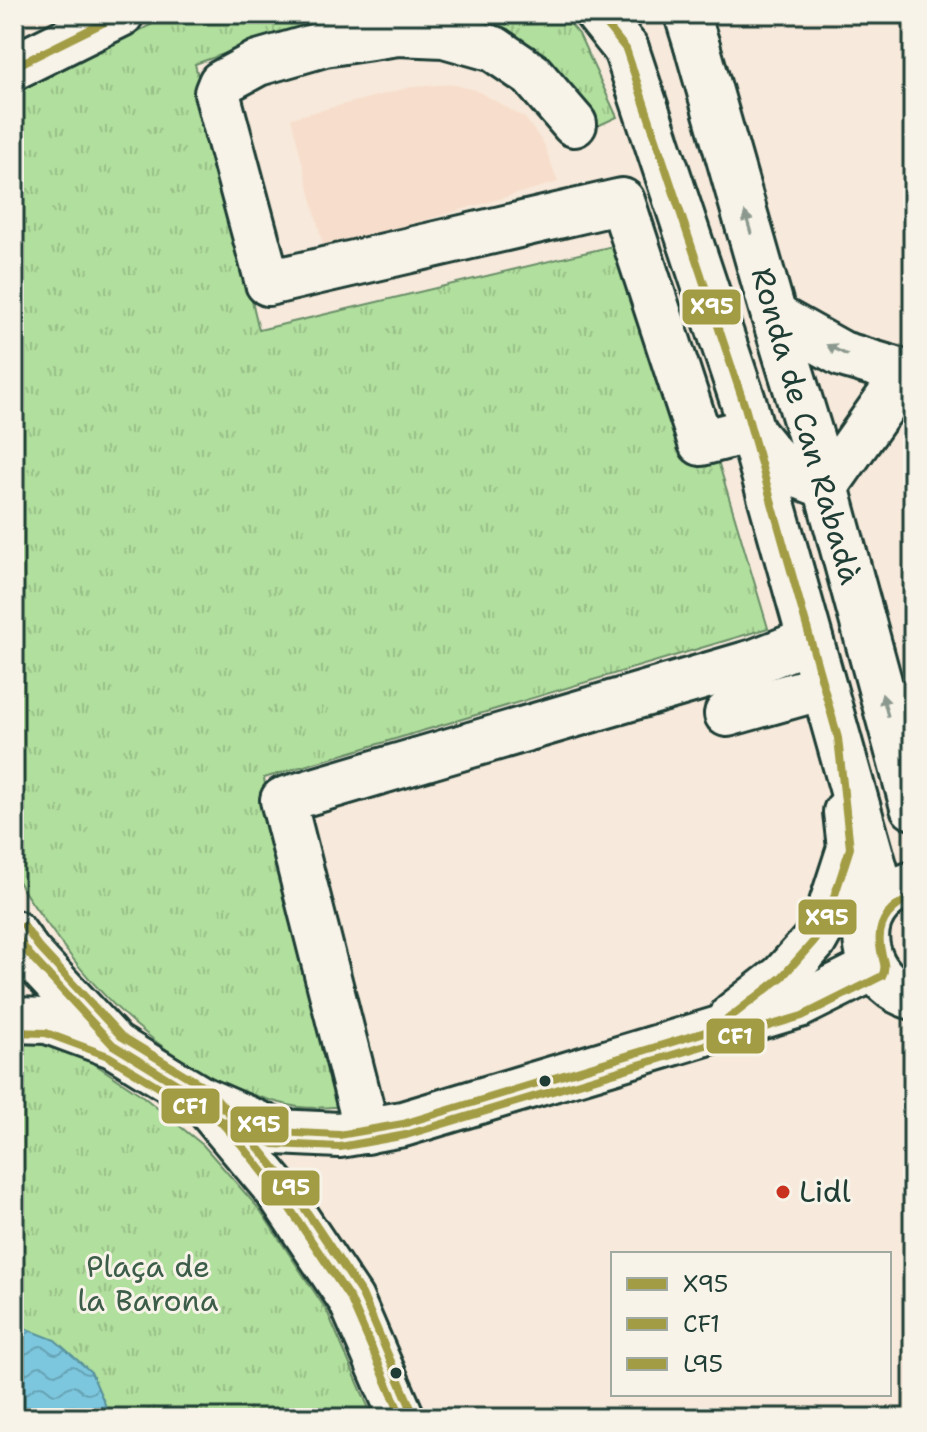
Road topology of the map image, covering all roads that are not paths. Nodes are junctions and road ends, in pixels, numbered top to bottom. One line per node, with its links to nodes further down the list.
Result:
1 (121, 14): 4 (main road)
2 (598, 14): 8 (main road, Ronda de Can Rabadà)
3 (692, 30): 6 (main road, Ronda de Can Rabadà, one-way to 3)
4 (14, 67)
5 (574, 124): 8 (main road)
6 (774, 316): 7 (main road, one-way to 6); 9 (main road, Ronda de Can Rabadà)
7 (909, 372): 9 (main road)
8 (751, 430): 9 (main road); 10 (main road, Ronda de Can Rabadà)
9 (826, 486): 14 (main road, Ronda de Can Rabadà, one-way to 9)
10 (810, 640): 11 (main road, Ronda de Can Rabadà); 22 (main road)
11 (823, 687): 12 (main road); 13 (main road, Ronda de Can Rabadà)
12 (727, 714)
13 (838, 738): 15 (main road, Ronda de Can Rabadà); 19 (main road)
14 (913, 807)
15 (897, 893): 17 (main road, Ronda de Can Rabadà)
16 (14, 933): 20 (main road)
17 (900, 997): 19 (main road)
18 (14, 1020): 20 (main road)
19 (715, 1029): 22 (main road)
20 (113, 1045): 21 (main road)
21 (201, 1099): 22 (main road); 23 (main road)
22 (367, 1131)
23 (402, 1418)

